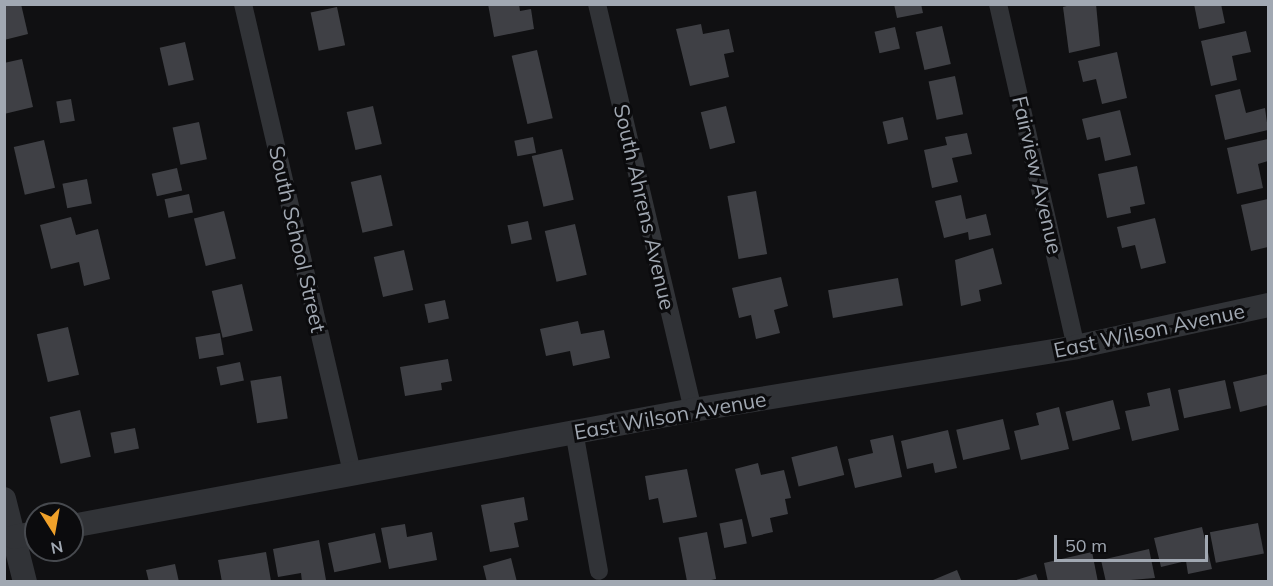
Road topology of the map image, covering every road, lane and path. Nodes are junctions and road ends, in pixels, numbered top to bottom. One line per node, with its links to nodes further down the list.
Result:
1 (243, 4): 8 (street, South School Street)
2 (597, 4): 6 (street, South Ahrens Avenue)
3 (998, 4): 5 (street, Fairview Avenue)
4 (1269, 305): 5 (street, East Wilson Avenue)
5 (1076, 347): 6 (street, East Wilson Avenue)
6 (693, 410): 7 (street, East Wilson Avenue)
7 (574, 432): 8 (street, East Wilson Avenue); 12 (street)
8 (352, 473): 10 (street, East Wilson Avenue)
9 (4, 499): 11 (street)
10 (84, 524)
11 (18, 537): 13 (street)
12 (598, 571)
13 (24, 582)

